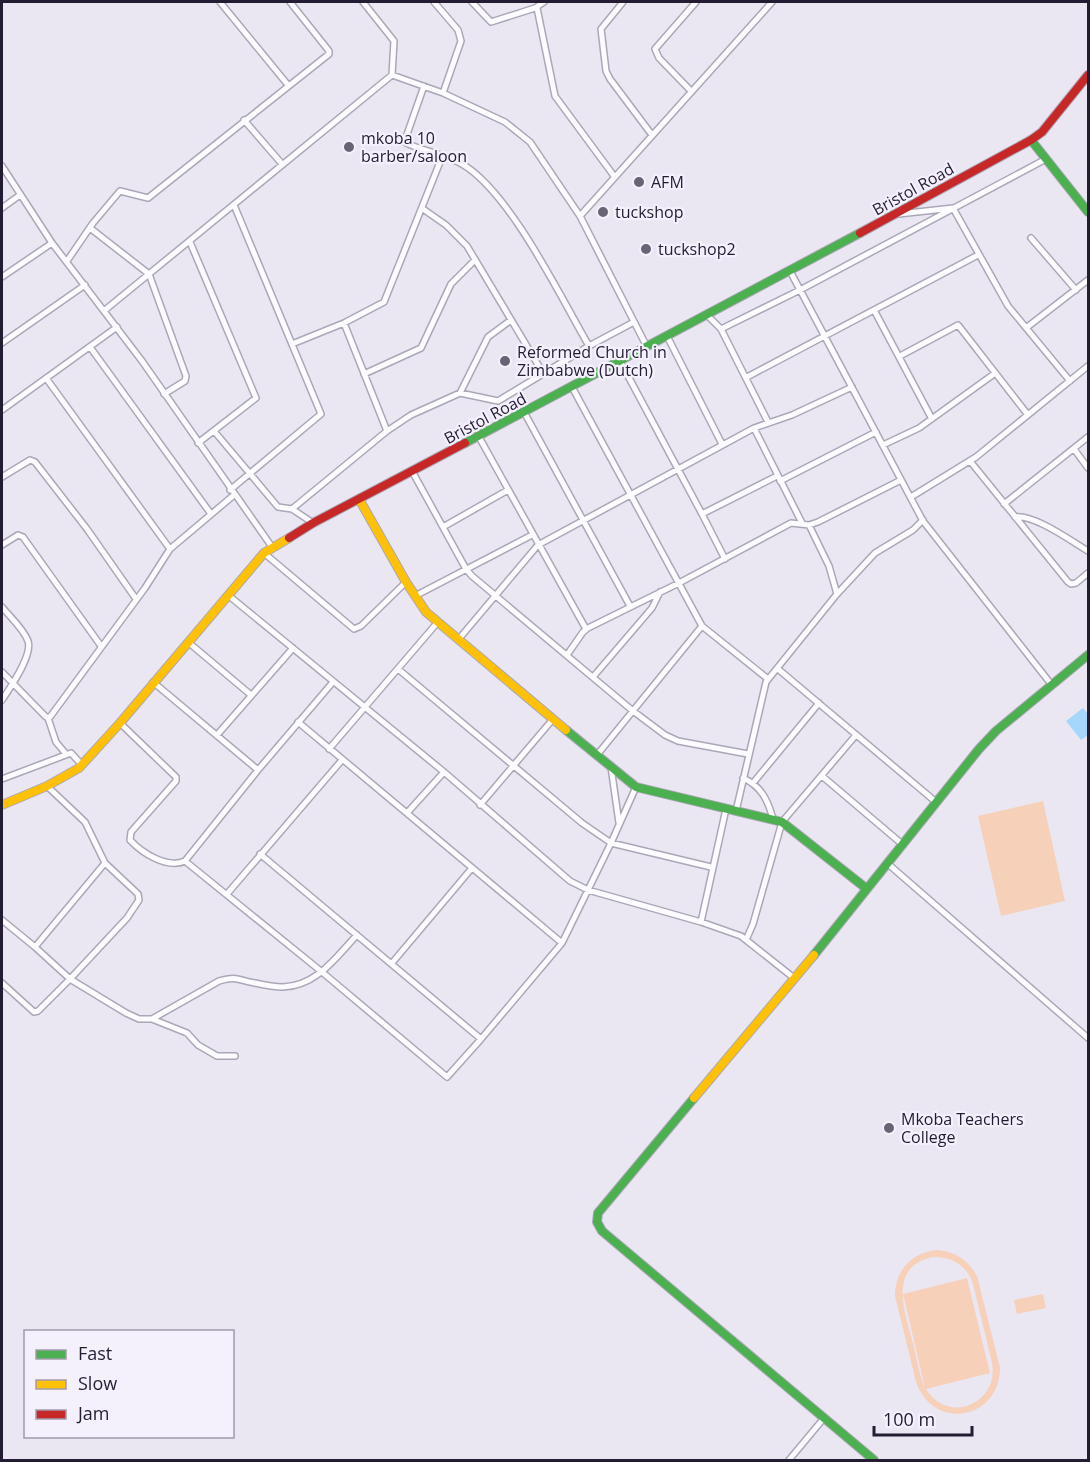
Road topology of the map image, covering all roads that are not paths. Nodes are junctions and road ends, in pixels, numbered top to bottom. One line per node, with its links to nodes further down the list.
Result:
1 (220, 2): 13 (street)
2 (290, 2): 13 (street)
3 (363, 2): 11 (street)
4 (434, 2): 16 (street)
5 (472, 2): 10 (street)
6 (544, 2): 10 (street)
7 (623, 2): 18 (street)
8 (696, 2): 15 (street)
9 (772, 2): 15 (street)
10 (537, 8): 24 (street)
11 (392, 75): 14 (street); 22 (street)
12 (1089, 75): 19 (street, Bristol Road)
13 (288, 85): 17 (street)
14 (424, 86): 16 (street); 20 (street)
15 (691, 91): 18 (street)
16 (442, 93): 32 (street)
17 (244, 120): 22 (street); 33 (street)
18 (652, 135): 24 (street)
19 (1031, 140): 21 (street); 31 (street, Bristol Road)
20 (442, 157): 29 (street); 60 (street)
21 (1046, 159): 28 (street); 30 (street)
22 (282, 164): 26 (street)
23 (2, 166): 25 (street)
24 (614, 176): 32 (street)
25 (20, 195): 27 (street); 36 (street)
26 (234, 205): 35 (street); 59 (street)
27 (2, 208)
28 (953, 208): 31 (street); 37 (street); 45 (street)
29 (423, 209): 38 (street); 52 (street)
30 (1089, 212)
31 (894, 214): 40 (street, Bristol Road)
32 (580, 216): 51 (street)
33 (90, 228): 39 (street); 41 (street)
34 (1031, 238): 46 (street)
35 (190, 242): 41 (street); 82 (street)
36 (52, 243): 39 (street); 42 (street)
37 (978, 255): 48 (street); 54 (street)
38 (475, 260): 50 (street); 67 (street)
39 (67, 261): 44 (street)
40 (790, 271): 45 (street); 49 (street, Bristol Road)
41 (149, 274): 47 (street); 74 (street)
42 (2, 277)
43 (1089, 280): 46 (street)
44 (85, 285): 47 (street); 58 (street)
45 (800, 290): 55 (street); 57 (street)
46 (1076, 290): 54 (street)
47 (105, 310): 53 (street)
48 (874, 310): 57 (street); 63 (street)
49 (707, 315): 55 (street); 56 (street, Bristol Road)
50 (511, 320): 66 (street); 75 (street)
51 (634, 322): 60 (street); 61 (street)
52 (344, 323): 59 (street); 67 (street)
53 (117, 327): 62 (street); 74 (street)
54 (1026, 328): 71 (street)
55 (721, 329): 69 (street)
56 (667, 336): 61 (street, Bristol Road); 88 (street)
57 (825, 336): 69 (street); 73 (street)
58 (2, 343)
59 (292, 344): 95 (street)
60 (589, 346): 66 (street)
61 (647, 346): 64 (street, Bristol Road)
62 (90, 347): 70 (street); 106 (street)
63 (900, 356): 68 (street); 79 (street)
64 (620, 361): 72 (street, Bristol Road); 93 (street)
65 (1089, 366): 71 (street)
66 (543, 373): 75 (street)
67 (364, 374): 83 (street)
68 (994, 374): 78 (street); 79 (street)
69 (747, 377): 80 (street)
70 (46, 378): 76 (street); 119 (street)
71 (1070, 381): 78 (street)
72 (572, 387): 77 (street, Bristol Road); 101 (street)
73 (852, 387): 80 (street); 84 (street)
74 (164, 393): 87 (street)
75 (460, 393): 83 (street)
76 (2, 410)
77 (524, 412): 85 (street, Bristol Road); 109 (street)
78 (1028, 415): 91 (street)
79 (932, 419): 89 (street)
80 (768, 422): 81 (street)
81 (754, 428): 88 (street); 97 (street)
82 (214, 431): 87 (street); 95 (street)
83 (387, 431): 105 (street)
84 (876, 432): 89 (street); 97 (street)
85 (479, 437): 94 (street, Bristol Road); 99 (street)
86 (1089, 438): 90 (street)
87 (198, 443): 100 (street)
88 (722, 444): 93 (street)
89 (883, 445): 98 (street)
90 (1074, 449): 92 (street); 104 (street)
91 (970, 461): 102 (street); 104 (street)
92 (1089, 468)
93 (677, 469): 101 (street); 107 (street)
94 (412, 471): 103 (street, Bristol Road); 114 (street)
95 (250, 472): 100 (street); 105 (street)
96 (2, 477): 132 (street)
97 (779, 479): 107 (street); 112 (street)
98 (901, 480): 102 (street); 113 (street)
99 (508, 490): 114 (street); 115 (street)
100 (232, 492): 106 (street); 118 (street)
101 (631, 494): 109 (street); 126 (street)
102 (911, 497): 110 (street)
103 (359, 499): 111 (street, Bristol Road); 125 (street)
104 (1004, 504): 108 (street)
105 (291, 508): 111 (street)
106 (211, 514): 119 (street)
107 (702, 514): 122 (street)
108 (1015, 517): 120 (street); 124 (street)
109 (584, 520): 117 (street); 133 (street)
110 (923, 520): 128 (street); 152 (street)
111 (313, 523): 118 (street, Bristol Road)
112 (802, 523): 113 (street); 122 (street)
113 (809, 525): 128 (street)
114 (443, 527): 123 (street)
115 (532, 535): 117 (street); 123 (street)
116 (2, 545): 140 (street)
117 (538, 545): 131 (street); 137 (street)
118 (272, 547): 121 (street, Bristol Road)
119 (170, 549): 132 (street)
120 (1089, 551)
121 (264, 553): 125 (street); 129 (street, Bristol Road)
122 (725, 559): 126 (street)
123 (466, 569): 130 (street); 131 (street)
124 (1089, 573)
125 (406, 582): 130 (street)
126 (679, 583): 127 (street); 136 (street)
127 (660, 592): 133 (street); 147 (street)
128 (837, 594): 145 (street)
129 (228, 595): 139 (street, Bristol Road); 141 (street)
130 (415, 596): 135 (street)
131 (495, 596): 138 (street); 142 (street)
132 (136, 599): 140 (street)
133 (630, 606): 137 (street)
134 (2, 607): 149 (street)
135 (437, 623): 138 (street); 144 (street)
136 (702, 626): 148 (street); 157 (street)
137 (586, 629): 142 (street)
138 (458, 639): 159 (street)
139 (188, 642): 150 (street, Bristol Road); 153 (street)
140 (101, 646): 158 (street)
141 (293, 648): 151 (street); 153 (street)
142 (567, 655): 147 (street)
143 (1089, 655): 152 (street)
144 (398, 669): 156 (street); 170 (street)
145 (778, 669): 148 (street); 155 (street)
146 (2, 672): 149 (street)
147 (593, 677): 157 (street)
148 (768, 679): 166 (street)
149 (14, 682): 154 (street); 158 (street)
150 (153, 682): 161 (street, Bristol Road); 162 (street)
151 (333, 682): 156 (street); 160 (street)
152 (1051, 684): 180 (street)
153 (251, 694): 162 (street)
154 (2, 700)
155 (819, 703): 163 (street); 177 (street)
156 (364, 708): 164 (street); 173 (street)
157 (633, 711): 166 (street); 167 (street)
158 (48, 718): 165 (street)
159 (553, 719): 167 (street); 170 (street)
160 (298, 722): 164 (street); 172 (street)
161 (120, 723): 169 (street, Bristol Road); 192 (street)
162 (217, 735): 172 (street)
163 (856, 735): 174 (street); 180 (street)
164 (329, 749): 168 (street)
165 (66, 754): 169 (street); 176 (street)
166 (748, 754): 175 (street)
167 (597, 755): 171 (street)
168 (342, 760): 185 (street); 191 (street)
169 (82, 765): 178 (street, Bristol Road)
170 (513, 765): 182 (street); 189 (street)
171 (611, 767): 179 (street); 188 (street)
172 (258, 770): 192 (street)
173 (444, 772): 182 (street); 185 (street)
174 (822, 776): 187 (street); 190 (street)
175 (743, 778): 177 (street); 184 (street)
176 (2, 779)
177 (753, 783): 186 (street)
178 (47, 786): 181 (street, Bristol Road); 193 (street)
179 (636, 787): 183 (street); 188 (street)
180 (936, 802): 190 (street)
181 (2, 805)
182 (480, 805): 198 (street)
183 (726, 809): 184 (street); 195 (street)
184 (736, 811): 186 (street)
185 (407, 813): 196 (street)
186 (772, 819): 187 (street)
187 (782, 822): 197 (street); 203 (street)
188 (619, 825): 189 (street)
189 (611, 843): 195 (street); 198 (street)
190 (902, 844): 194 (street)
191 (260, 854): 199 (street); 202 (street)
192 (185, 861): 199 (street)
193 (105, 863): 205 (street); 209 (street)
194 (887, 863): 197 (street); 212 (street)
195 (711, 867): 201 (street)
196 (472, 868): 204 (street); 206 (street)
197 (867, 889): 208 (street)
198 (588, 890): 201 (street); 204 (street)
199 (227, 894): 207 (street)
200 (2, 920): 205 (street)
201 (701, 922): 203 (street)
202 (357, 934): 206 (street); 207 (street)
203 (746, 940): 208 (street)
204 (562, 943): 213 (street)
205 (35, 948): 209 (street)
206 (392, 963): 213 (street)
207 (322, 972): 211 (street); 213 (street)
208 (794, 978): 215 (street)
209 (70, 980): 210 (street); 211 (street)
210 (2, 983)
211 (152, 1019): 214 (street)
212 (1089, 1038)
213 (482, 1039)
214 (235, 1056)
215 (824, 1418): 216 (street); 217 (street)
216 (789, 1461)
217 (874, 1461)

